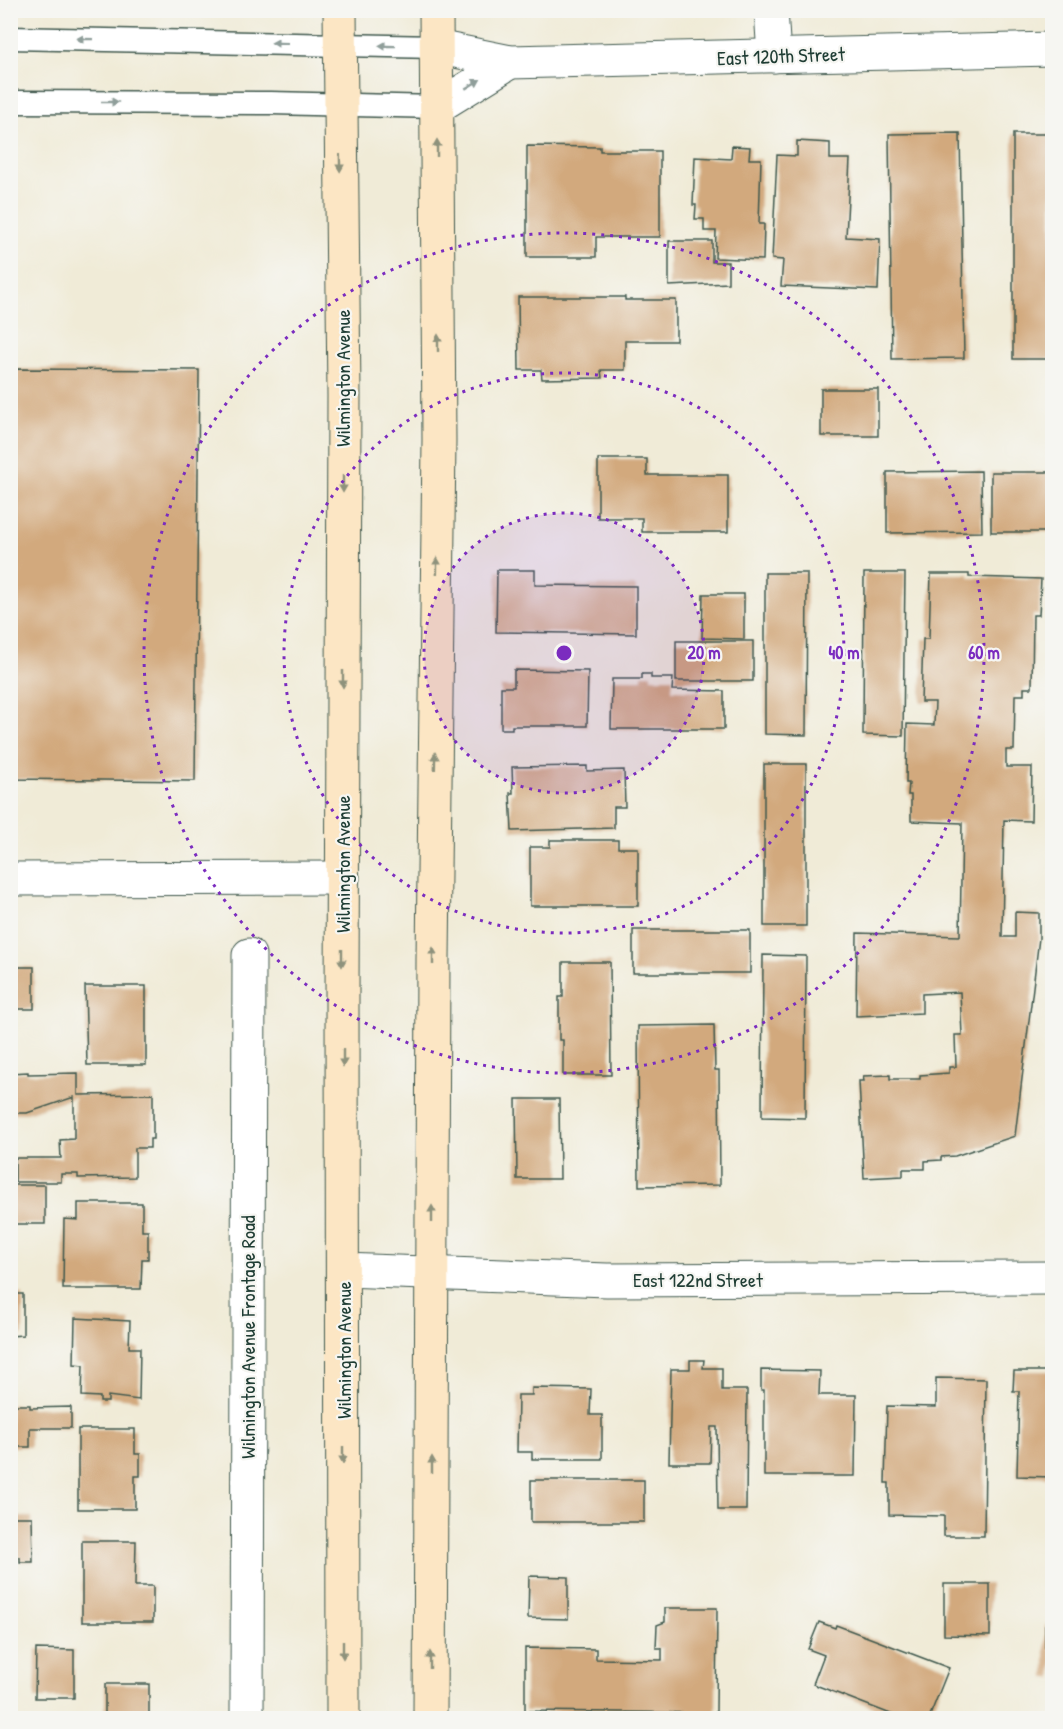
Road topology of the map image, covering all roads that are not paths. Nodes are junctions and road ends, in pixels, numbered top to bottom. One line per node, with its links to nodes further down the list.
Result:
1 (340, 10): 5 (main road, Wilmington Avenue)
2 (436, 10): 6 (main road)
3 (771, 10): 8 (street)
4 (10, 38): 5 (lane, one-way to 4)
5 (339, 45): 6 (lane, one-way to 5); 11 (main road, Wilmington Avenue)
6 (436, 47): 9 (street, East 120th Street); 12 (main road)
7 (1053, 50): 8 (street, East 120th Street)
8 (774, 56): 9 (street, East 120th Street)
9 (510, 62): 12 (street, East 120th Street, one-way to 9)
10 (10, 102): 11 (lane, one-way to 11)
11 (340, 105): 12 (lane); 13 (main road, Wilmington Avenue, one-way to 13)
12 (436, 106): 17 (main road, one-way to 12)
13 (343, 878): 14 (street); 16 (main road, Wilmington Avenue, one-way to 16)
14 (10, 879)
15 (249, 955): 19 (street, Wilmington Avenue Frontage Road)
16 (344, 1270): 17 (street, East 122nd Street); 20 (main road, Wilmington Avenue, one-way to 20)
17 (432, 1272): 18 (street, East 122nd Street); 21 (main road, one-way to 17)
18 (1053, 1278)
19 (247, 1719)
20 (344, 1719)
21 (430, 1719)

